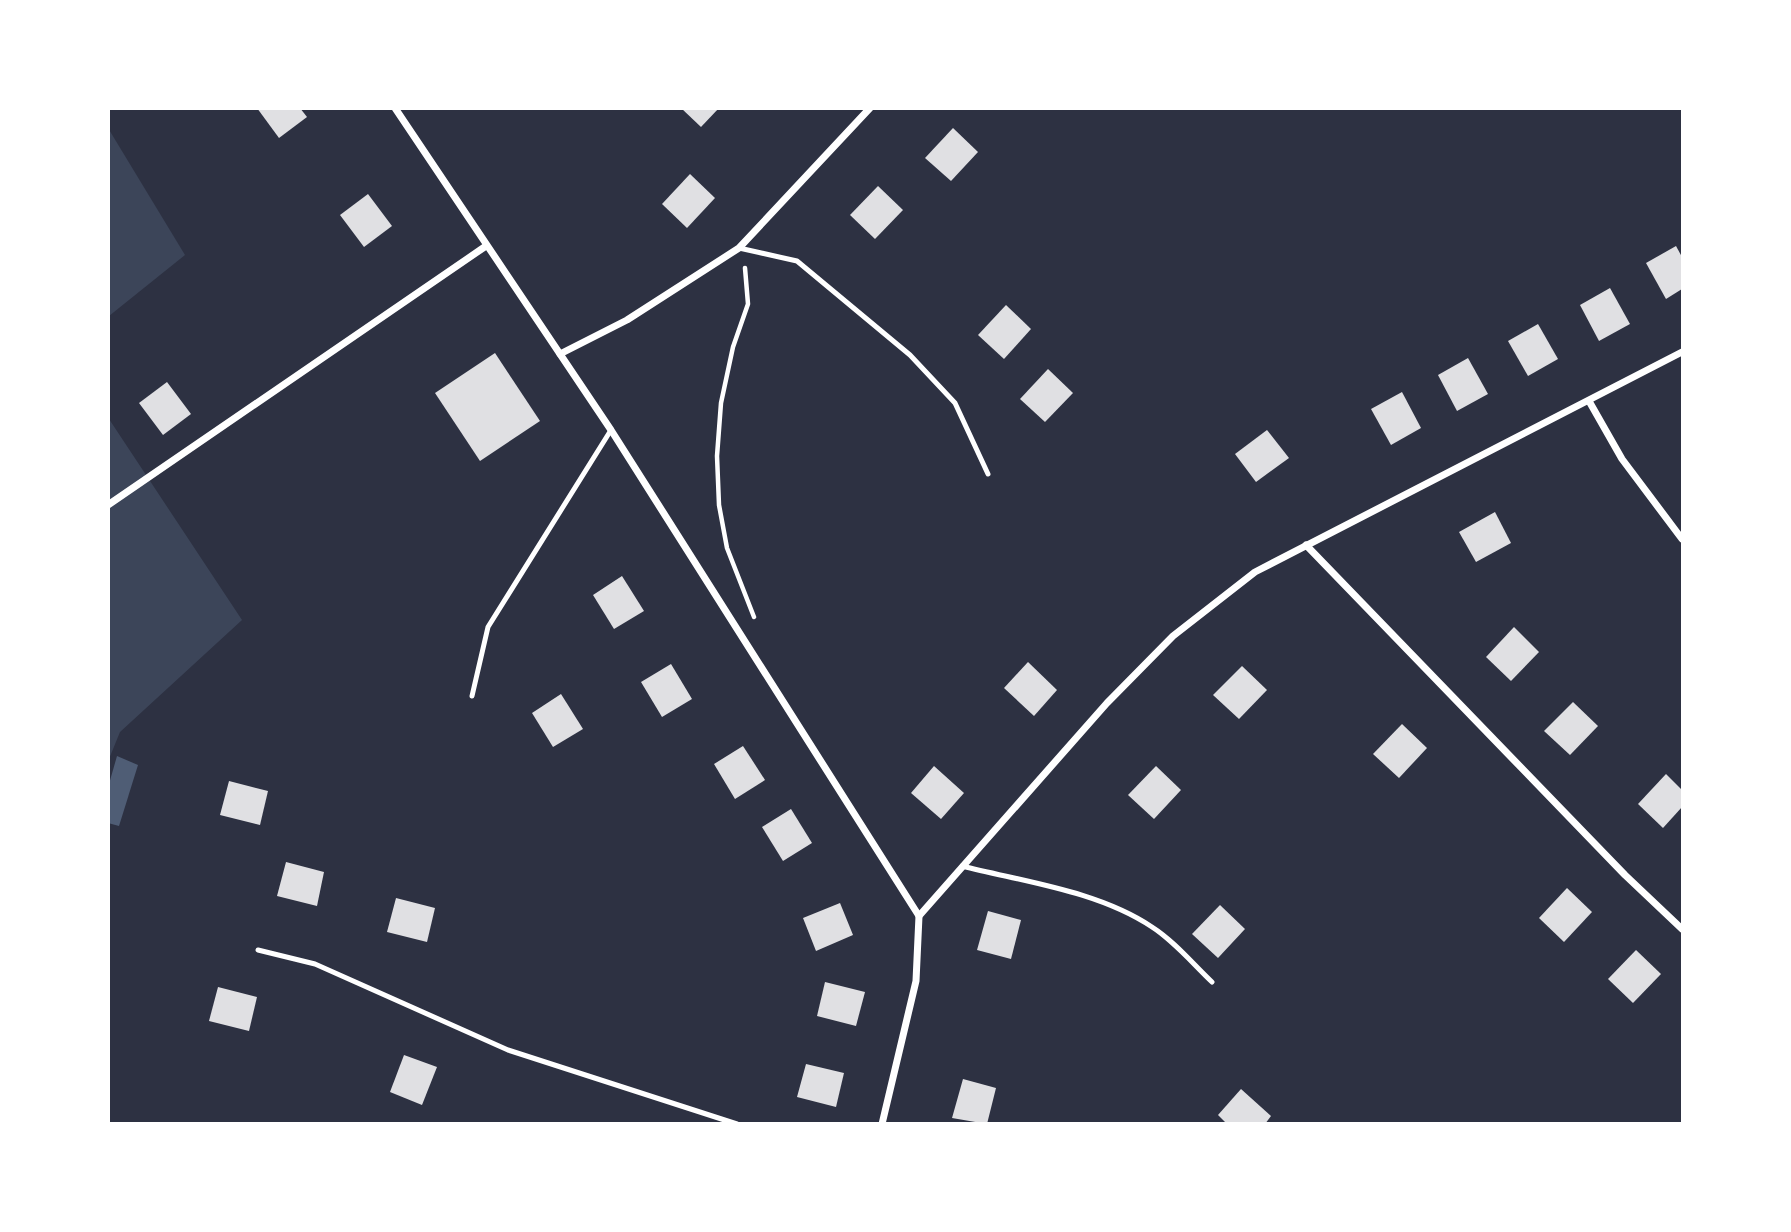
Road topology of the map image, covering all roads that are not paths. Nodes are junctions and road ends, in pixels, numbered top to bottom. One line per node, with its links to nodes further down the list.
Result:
1 (395, 108): 3 (street)
2 (870, 108): 4 (street)
3 (486, 246): 6 (street); 10 (street)
4 (739, 248): 6 (street); 9 (lane)
5 (1682, 352): 7 (street)
6 (560, 354): 8 (street)
7 (1590, 401): 11 (street); 12 (street)
8 (611, 430): 13 (lane); 15 (street)
9 (988, 474)
10 (108, 505)
11 (1682, 540)
12 (1306, 545): 14 (street); 16 (street)
13 (472, 696)
14 (962, 866): 15 (street); 18 (lane)
15 (919, 916): 20 (street)
16 (1682, 929)
17 (258, 950): 19 (lane)
18 (1212, 982)
19 (737, 1124)
20 (883, 1124)

